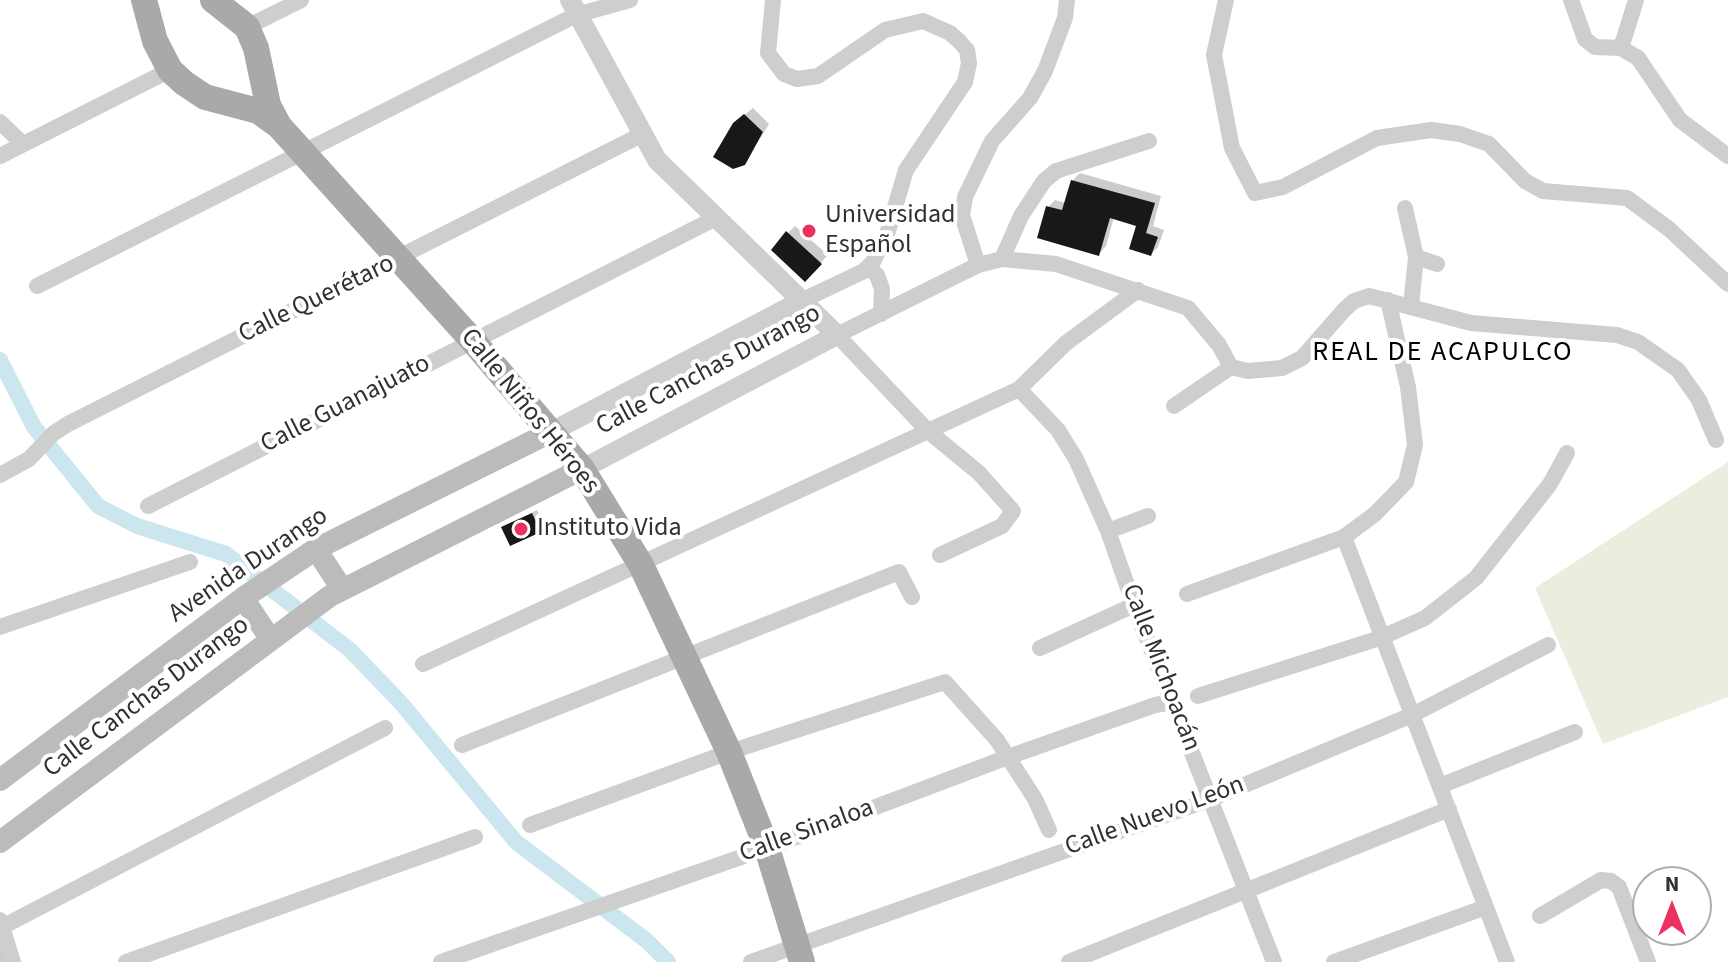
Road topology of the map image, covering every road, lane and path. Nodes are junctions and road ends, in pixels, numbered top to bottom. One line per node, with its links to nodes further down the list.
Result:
1 (144, 0): 13 (main road)
2 (213, 0): 11 (main road)
3 (301, 0): 11 (street)
4 (630, 0): 10 (street)
5 (773, 0): 27 (street)
6 (1067, 0): 29 (street)
7 (1226, 0): 30 (street)
8 (1571, 0): 12 (street)
9 (1636, 0): 12 (street)
10 (573, 8): 16 (street); 19 (street)
11 (247, 27): 14 (main road, Calle Niños Héroes)
12 (1621, 48): 21 (street)
13 (170, 70): 14 (main road); 18 (street)
14 (254, 98): 19 (main road, Calle Niños Héroes)
15 (0, 122): 18 (street)
16 (641, 135): 23 (street); 26 (street, Calle Querétaro)
17 (1149, 141): 25 (street)
18 (23, 144): 20 (street)
19 (302, 155): 26 (main road, Calle Niños Héroes); 31 (street)
20 (0, 156)
21 (1728, 156)
22 (1405, 208): 24 (street)
23 (714, 219): 34 (street); 38 (street, Calle Guanajuato)
24 (1416, 257): 28 (street); 35 (street)
25 (1002, 259): 29 (street, Calle Canchas Durango); 32 (street, Calle Canchas Durango)
26 (398, 260): 38 (main road, Calle Niños Héroes); 47 (street, Calle Querétaro)
27 (871, 264): 34 (street); 36 (street)
28 (1437, 264)
29 (978, 265): 36 (street, Calle Canchas Durango)
30 (1728, 284)
31 (37, 286)
32 (1138, 290): 39 (street, Calle Canchas Durango); 40 (street)
33 (1388, 300): 35 (street); 39 (street); 51 (street)
34 (801, 301): 37 (street); 43 (street)
35 (1411, 306): 44 (street)
36 (881, 314): 37 (street, Calle Canchas Durango)
37 (837, 335): 42 (street); 46 (street, Calle Canchas Durango)
38 (473, 341): 43 (main road, Calle Niños Héroes); 48 (street, Calle Guanajuato)
39 (1231, 367): 41 (street)
40 (1019, 389): 42 (street); 50 (street, Calle Michoacán)
41 (1174, 406)
42 (928, 431): 53 (street); 55 (street)
43 (551, 432): 46 (main road, Calle Niños Héroes); 52 (main road, Avenida Durango)
44 (1716, 440)
45 (1567, 453): 62 (street)
46 (582, 469): 55 (main road, Calle Niños Héroes); 56 (main road, Calle Canchas Durango)
47 (0, 475)
48 (148, 506)
49 (1148, 516): 50 (street)
50 (1108, 531): 60 (street, Calle Michoacán)
51 (1344, 537): 57 (street); 62 (street)
52 (309, 554): 56 (main road); 59 (main road, Avenida Durango)
53 (940, 555)
54 (190, 562): 61 (street)
55 (641, 565): 66 (main road, Calle Niños Héroes); 67 (street)
56 (336, 592): 63 (main road, Calle Canchas Durango)
57 (1187, 594)
58 (912, 597): 66 (street)
59 (243, 598): 63 (main road); 76 (main road, Avenida Durango)
60 (1134, 605): 65 (street); 69 (street, Calle Michoacán)
61 (0, 627)
62 (1380, 638): 68 (street); 70 (street)
63 (271, 640): 83 (main road, Calle Canchas Durango)
64 (1548, 645): 70 (street, Calle Nuevo León)
65 (1040, 648)
66 (686, 655): 73 (street); 74 (main road, Calle Niños Héroes)
67 (423, 664)
68 (1198, 696)
69 (1173, 702): 75 (street, Calle Sinaloa); 78 (street, Calle Michoacán)
70 (1412, 715): 77 (street); 78 (street, Calle Nuevo León)
71 (385, 728): 88 (street)
72 (1575, 732): 77 (street)
73 (462, 745)
74 (729, 752): 75 (street); 80 (street); 84 (main road, Calle Niños Héroes)
75 (1008, 757): 81 (street); 84 (street, Calle Sinaloa)
76 (0, 780)
77 (1440, 786): 79 (street)
78 (1211, 799): 85 (street, Calle Michoacán); 89 (street, Calle Nuevo León)
79 (1449, 809): 85 (street); 86 (street)
80 (530, 825)
81 (1049, 830)
82 (475, 837): 91 (street)
83 (0, 842)
84 (767, 848): 89 (main road, Calle Niños Héroes); 92 (street, Calle Sinaloa)
85 (1247, 890): 94 (street); 95 (street, Calle Michoacán)
86 (1486, 907): 96 (street); 97 (street)
87 (1540, 916): 98 (street)
88 (1, 924): 90 (street)
89 (799, 953): 93 (street, Calle Nuevo León)
90 (13, 962)
91 (126, 962)
92 (441, 962)
93 (751, 962)
94 (1069, 962)
95 (1274, 962)
96 (1334, 962)
97 (1507, 962)
98 (1648, 962)

